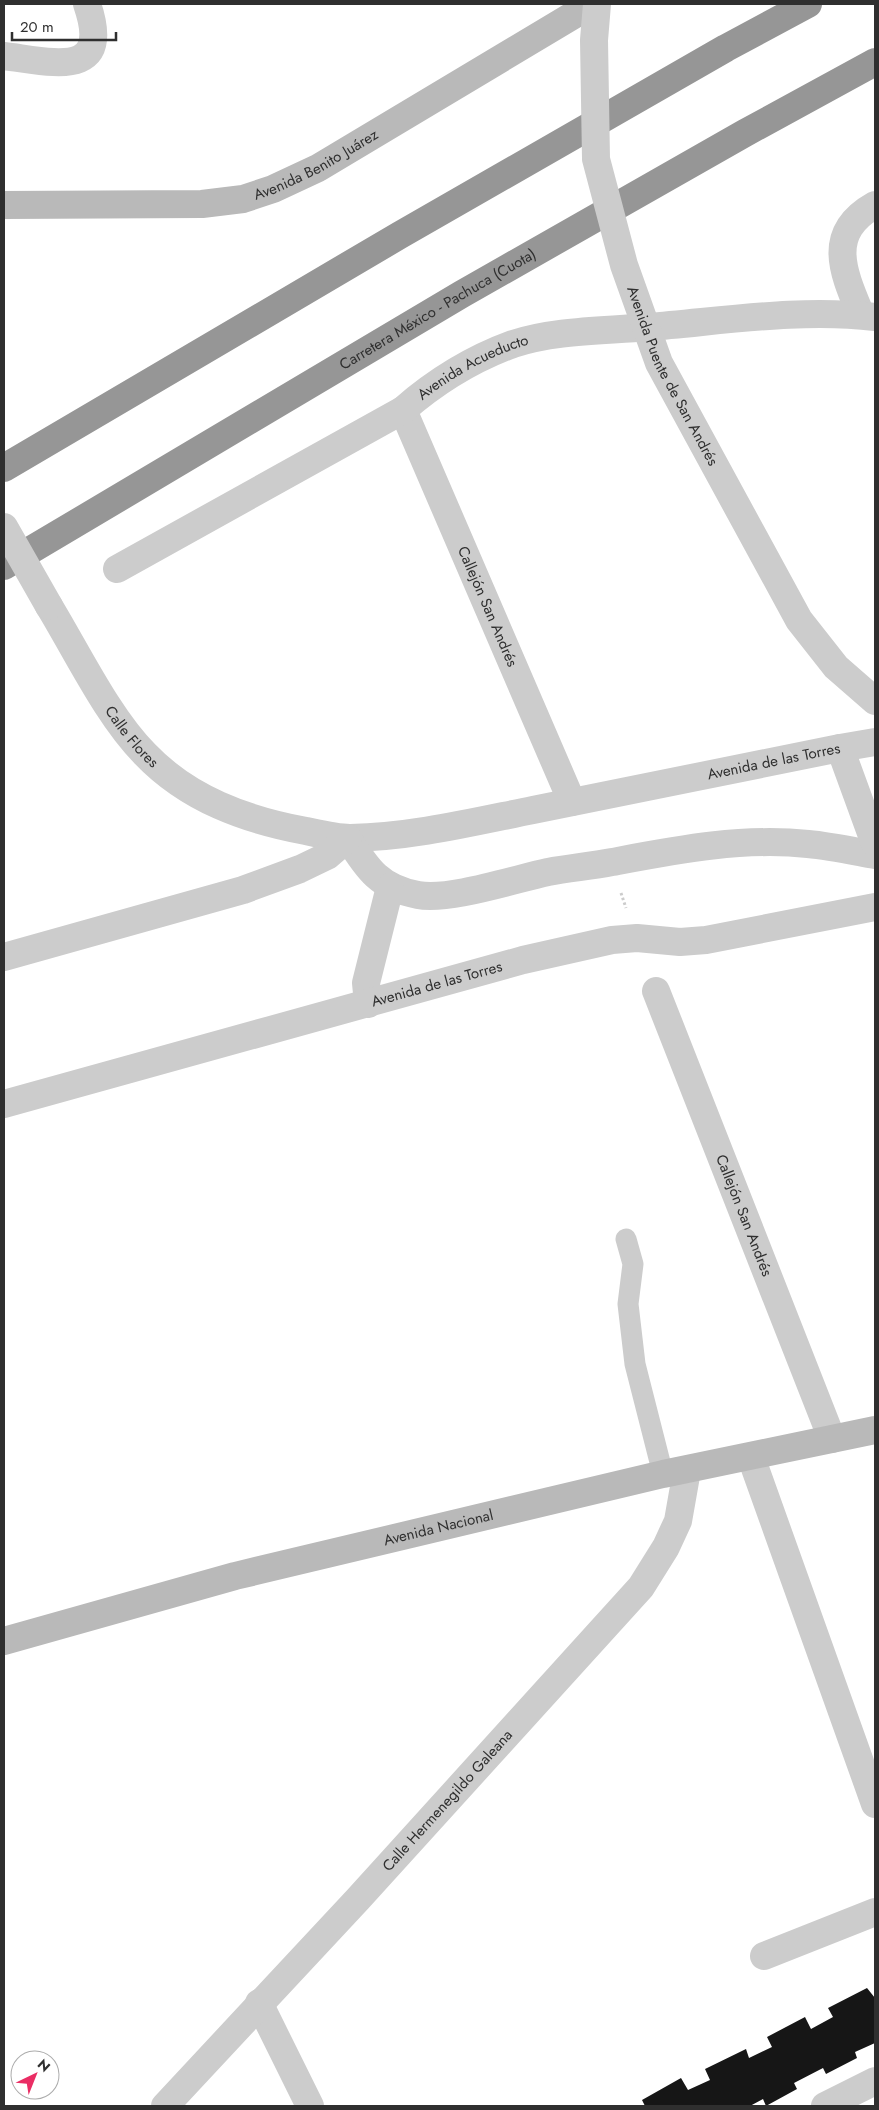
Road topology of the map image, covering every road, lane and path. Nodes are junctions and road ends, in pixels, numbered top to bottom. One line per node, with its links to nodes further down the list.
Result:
1 (87, 4): 4 (street)
2 (808, 4): 10 (highway)
3 (589, 5): 6 (main road, Avenida Benito Juárez); 14 (street, Avenida Puente de San Andrés, bridge)
4 (4, 56)
5 (875, 62): 12 (highway, Carretera México - Pachuca (Cuota))
6 (4, 205)
7 (875, 205): 8 (street)
8 (868, 316): 9 (street, Avenida Acueducto)
9 (403, 410): 13 (street, Avenida Acueducto); 17 (street, Callejón San Andrés)
10 (4, 468)
11 (4, 527): 18 (street, Calle Flores, bridge)
12 (4, 566)
13 (117, 569)
14 (875, 701)
15 (875, 742): 16 (street, Avenida de las Torres)
16 (840, 748): 17 (street, Avenida de las Torres); 19 (street)
17 (572, 802): 18 (street, Avenida de las Torres)
18 (348, 838): 21 (street); 23 (street)
19 (875, 844)
20 (875, 855): 21 (street)
21 (390, 887): 25 (street)
22 (875, 907): 25 (street, Avenida de las Torres)
23 (4, 957)
24 (656, 991): 29 (street, Callejón San Andrés)
25 (368, 1004): 26 (street, Avenida de las Torres)
26 (4, 1104)
27 (626, 1239): 31 (lane)
28 (875, 1430): 29 (main road, Avenida Nacional)
29 (832, 1439): 30 (main road, Avenida Nacional)
30 (751, 1457): 31 (main road, Avenida Nacional); 33 (street)
31 (675, 1472): 32 (main road, Avenida Nacional); 36 (street, Calle Hermenegildo Galeana)
32 (4, 1641)
33 (875, 1804)
34 (875, 1912): 35 (street)
35 (764, 1956)
36 (259, 2003): 38 (street, Calle Hermenegildo Galeana); 39 (street)
37 (875, 2081): 40 (street)
38 (165, 2106)
39 (310, 2106)
40 (825, 2106)

